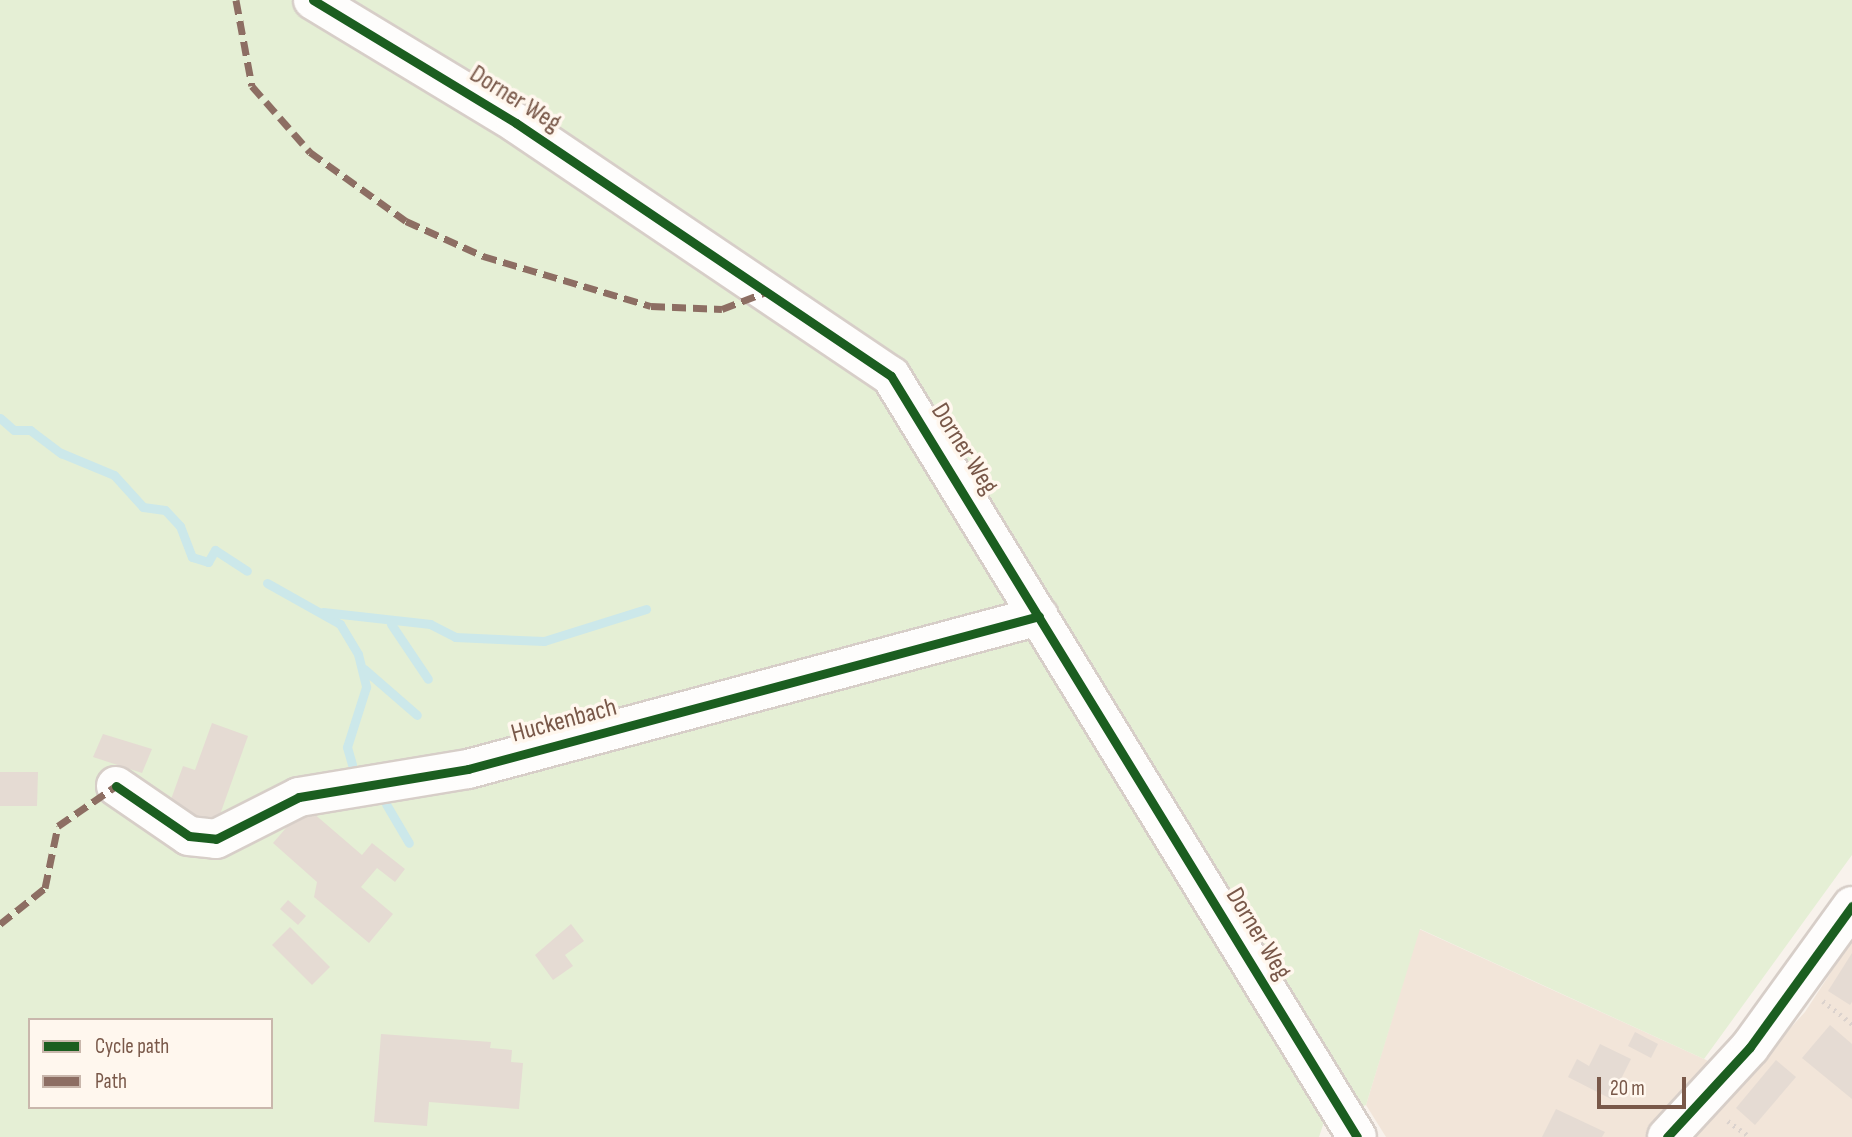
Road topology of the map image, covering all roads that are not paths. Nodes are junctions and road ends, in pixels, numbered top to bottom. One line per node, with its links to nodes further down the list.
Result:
1 (313, 0): 2 (street, Dorner Weg)
2 (1040, 616): 3 (street, Huckenbach); 5 (street, Dorner Weg)
3 (116, 786)
4 (1852, 906): 6 (street)
5 (1357, 1137)
6 (1667, 1137)

